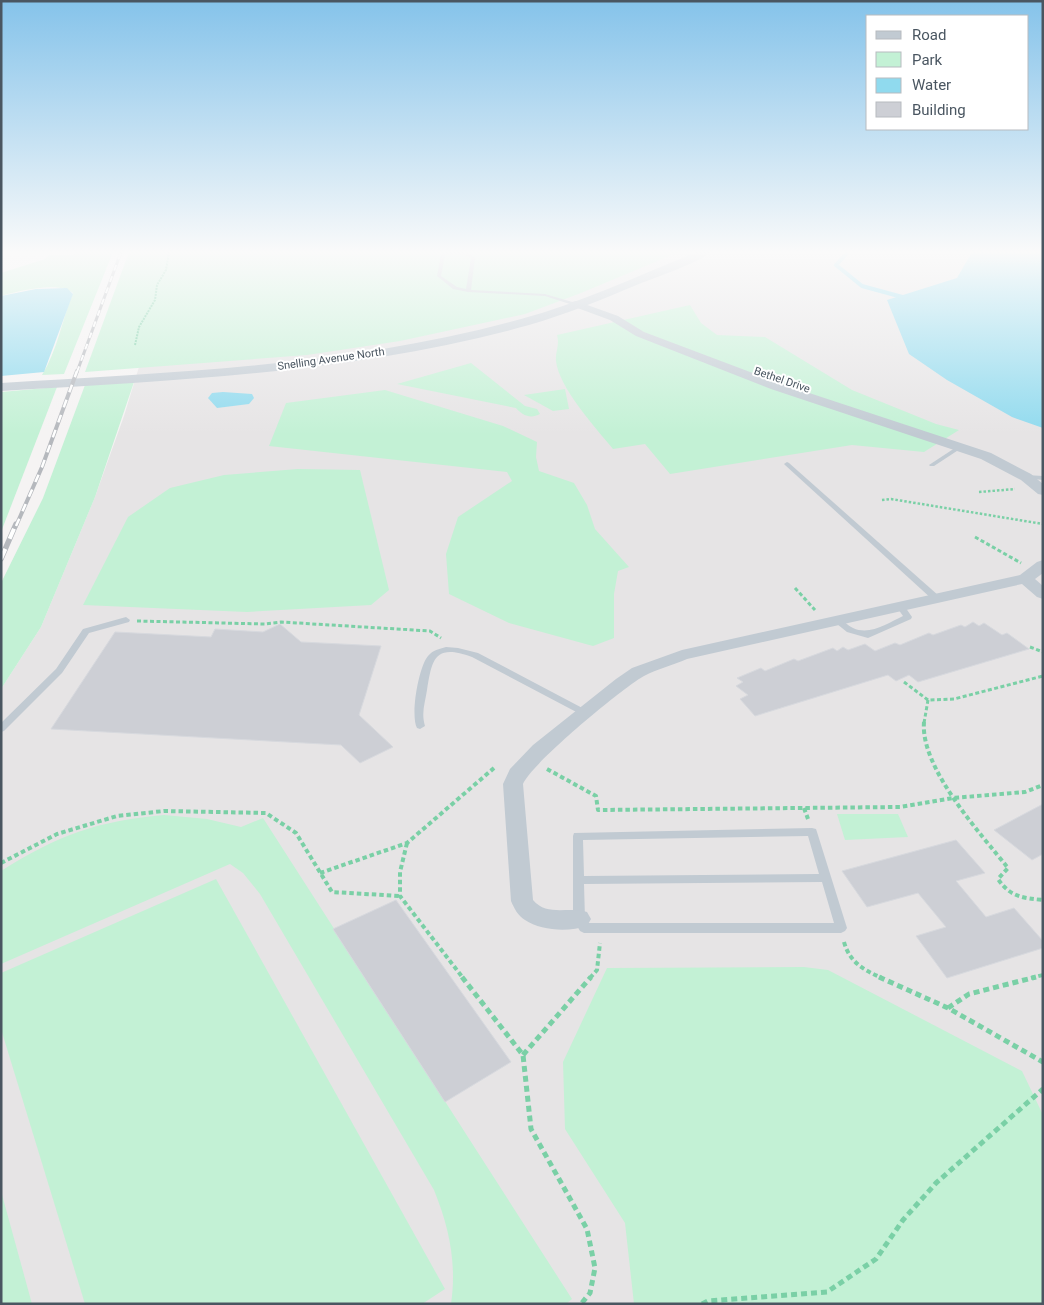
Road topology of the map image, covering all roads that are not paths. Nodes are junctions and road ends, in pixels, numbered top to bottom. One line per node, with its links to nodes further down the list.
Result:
1 (555, 313): 3 (street, Snelling Avenue North)
2 (600, 313): 4 (street, Bethel Drive)
3 (1, 387)
4 (961, 446): 6 (lane); 7 (street, Bethel Drive)
5 (787, 464): 13 (lane)
6 (932, 465)
7 (1026, 476): 8 (lane); 9 (street, Bethel Drive)
8 (1043, 478)
9 (1043, 491)
10 (1043, 565): 11 (street)
11 (1024, 572): 12 (street); 13 (street)
12 (1043, 594)
13 (936, 598): 15 (street)
14 (126, 620): 17 (lane)
15 (585, 713): 16 (lane); 20 (street)
16 (420, 726)
17 (1, 729)
18 (826, 878): 19 (lane); 19 (lane); 20 (lane)
19 (579, 880): 20 (lane)
20 (579, 919)

